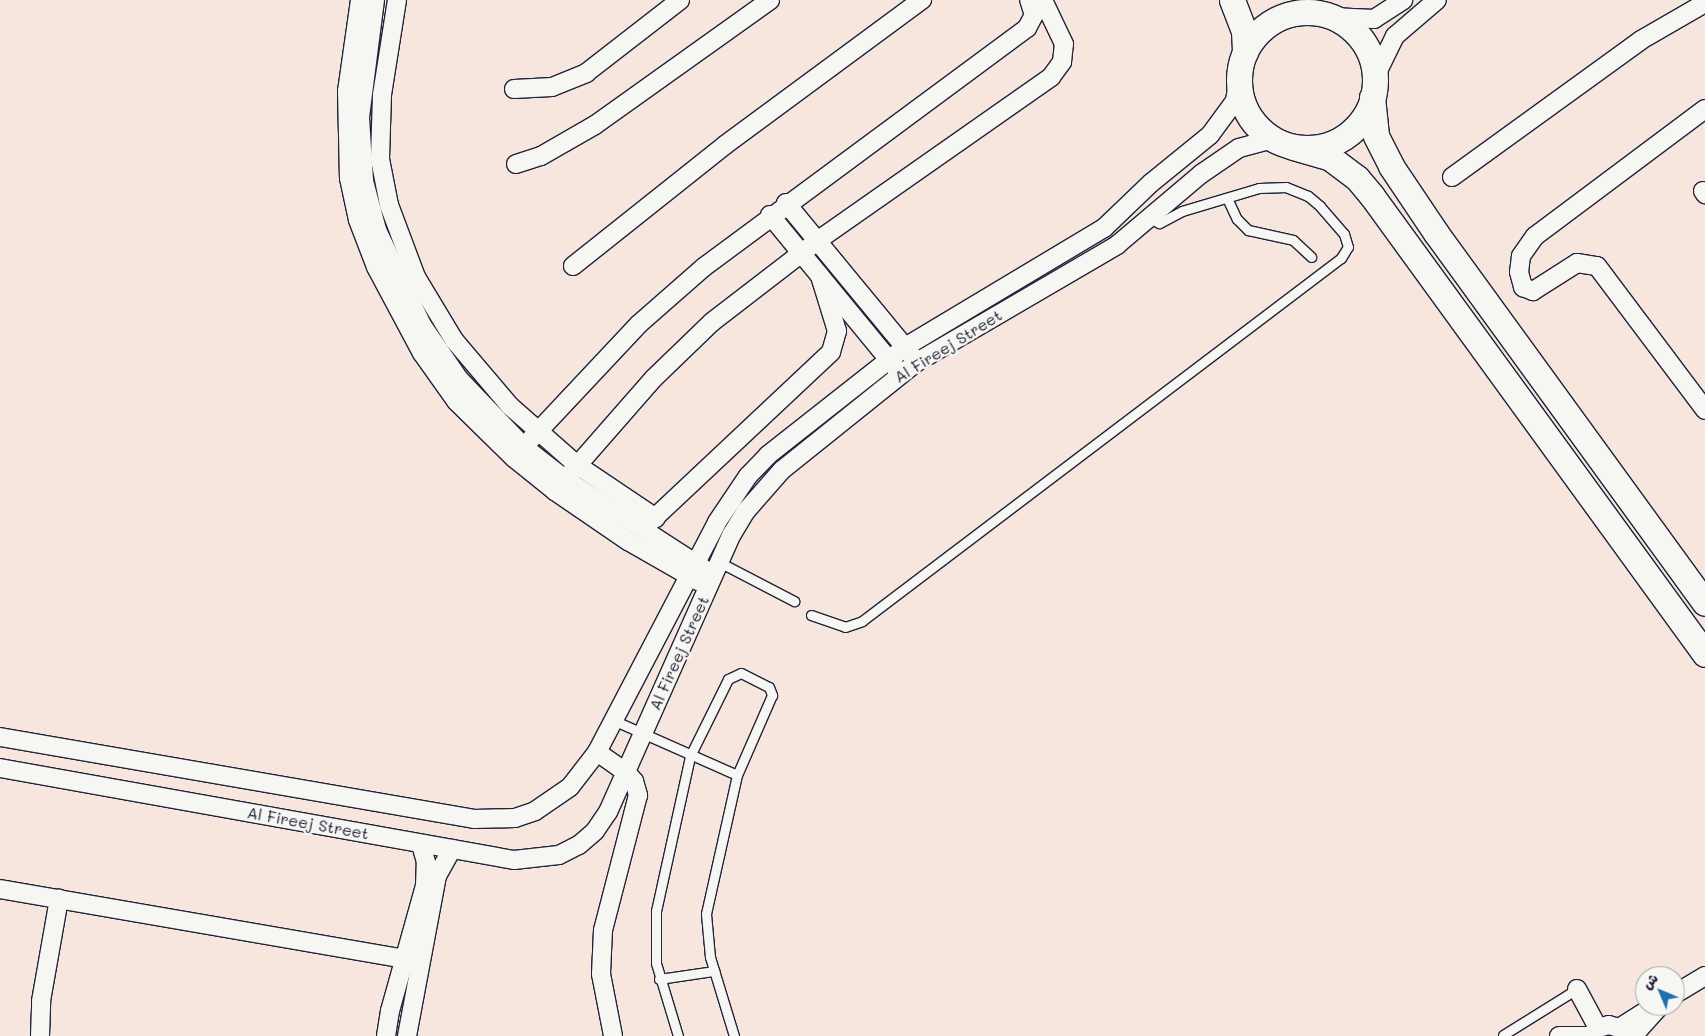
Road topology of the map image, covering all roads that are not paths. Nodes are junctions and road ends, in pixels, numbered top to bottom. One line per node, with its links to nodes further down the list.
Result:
1 (360, 0): 36 (street)
2 (375, 0): 36 (street)
3 (397, 0): 42 (street)
4 (770, 0): 22 (street)
5 (922, 0): 34 (street)
6 (1029, 0): 26 (street)
7 (1043, 0): 30 (street)
8 (1232, 0): 16 (street)
9 (1276, 0): 14 (street)
10 (1403, 0): 15 (street)
11 (1437, 0): 18 (street)
12 (677, 1): 19 (street)
13 (1700, 5): 23 (street)
14 (1300, 12): 15 (street); 16 (street)
15 (1332, 17): 18 (street)
16 (1245, 52): 17 (street)
17 (1239, 76): 21 (street); 24 (street, Al Fireej Street)
18 (1373, 87): 21 (street); 51 (street)
19 (514, 89)
20 (1705, 109): 41 (street)
21 (1283, 143): 27 (street, Al Fireej Street); 53 (street)
22 (516, 164)
23 (1452, 177)
24 (1144, 191): 27 (street); 29 (street, Al Fireej Street)
25 (1227, 198): 27 (lane); 33 (lane); 52 (lane)
26 (786, 203): 28 (street); 30 (street)
27 (1156, 214): 31 (street, Al Fireej Street)
28 (770, 215): 32 (street); 42 (street)
29 (1104, 228): 31 (street); 37 (street, Al Fireej Street)
30 (817, 241): 32 (street); 37 (street)
31 (1117, 245): 39 (street, Al Fireej Street)
32 (801, 253): 35 (street); 44 (street)
33 (1311, 257)
34 (573, 266)
35 (820, 276): 38 (street); 46 (street)
36 (406, 311): 43 (street)
37 (905, 347): 38 (street, Al Fireej Street); 39 (street)
38 (889, 360): 40 (street); 48 (street, Al Fireej Street)
39 (917, 362): 40 (street, Al Fireej Street)
40 (900, 374): 49 (street, Al Fireej Street)
41 (1705, 410)
42 (537, 432): 43 (street); 44 (street)
43 (519, 452): 45 (street)
44 (577, 465): 45 (street); 46 (street)
45 (560, 485): 47 (street)
46 (656, 518): 47 (street)
47 (635, 536): 48 (street)
48 (692, 570): 49 (street); 54 (street, Al Fireej Street)
49 (713, 574): 50 (lane); 55 (street, Al Fireej Street)
50 (794, 601)
51 (1705, 603)
52 (811, 614)
53 (1705, 654)
54 (615, 721): 55 (lane); 57 (street, Al Fireej Street)
55 (643, 735): 58 (lane); 60 (street, Al Fireej Street)
56 (0, 737): 57 (street, Al Fireej Street)
57 (597, 752): 60 (street)
58 (690, 756): 61 (lane); 61 (lane); 69 (lane)
59 (0, 768): 62 (street, Al Fireej Street)
60 (626, 772): 63 (street, Al Fireej Street); 80 (street)
61 (737, 775): 67 (lane)
62 (421, 844): 63 (street, Al Fireej Street); 66 (street)
63 (452, 849): 66 (street)
64 (0, 889): 65 (street)
65 (59, 899): 66 (street); 77 (street)
66 (411, 960): 78 (street); 79 (street)
67 (714, 971): 69 (lane); 82 (lane)
68 (1705, 976): 70 (street)
69 (659, 979): 81 (lane)
70 (1685, 988)
71 (1577, 989): 74 (street); 76 (lane)
72 (1644, 1016): 75 (street)
73 (1647, 1016): 75 (street)
74 (1593, 1033): 75 (street); 83 (street)
75 (1626, 1033)
76 (1503, 1035)
77 (40, 1036)
78 (386, 1036)
79 (407, 1036)
80 (613, 1036)
81 (678, 1036)
82 (734, 1036)
83 (1559, 1036)

